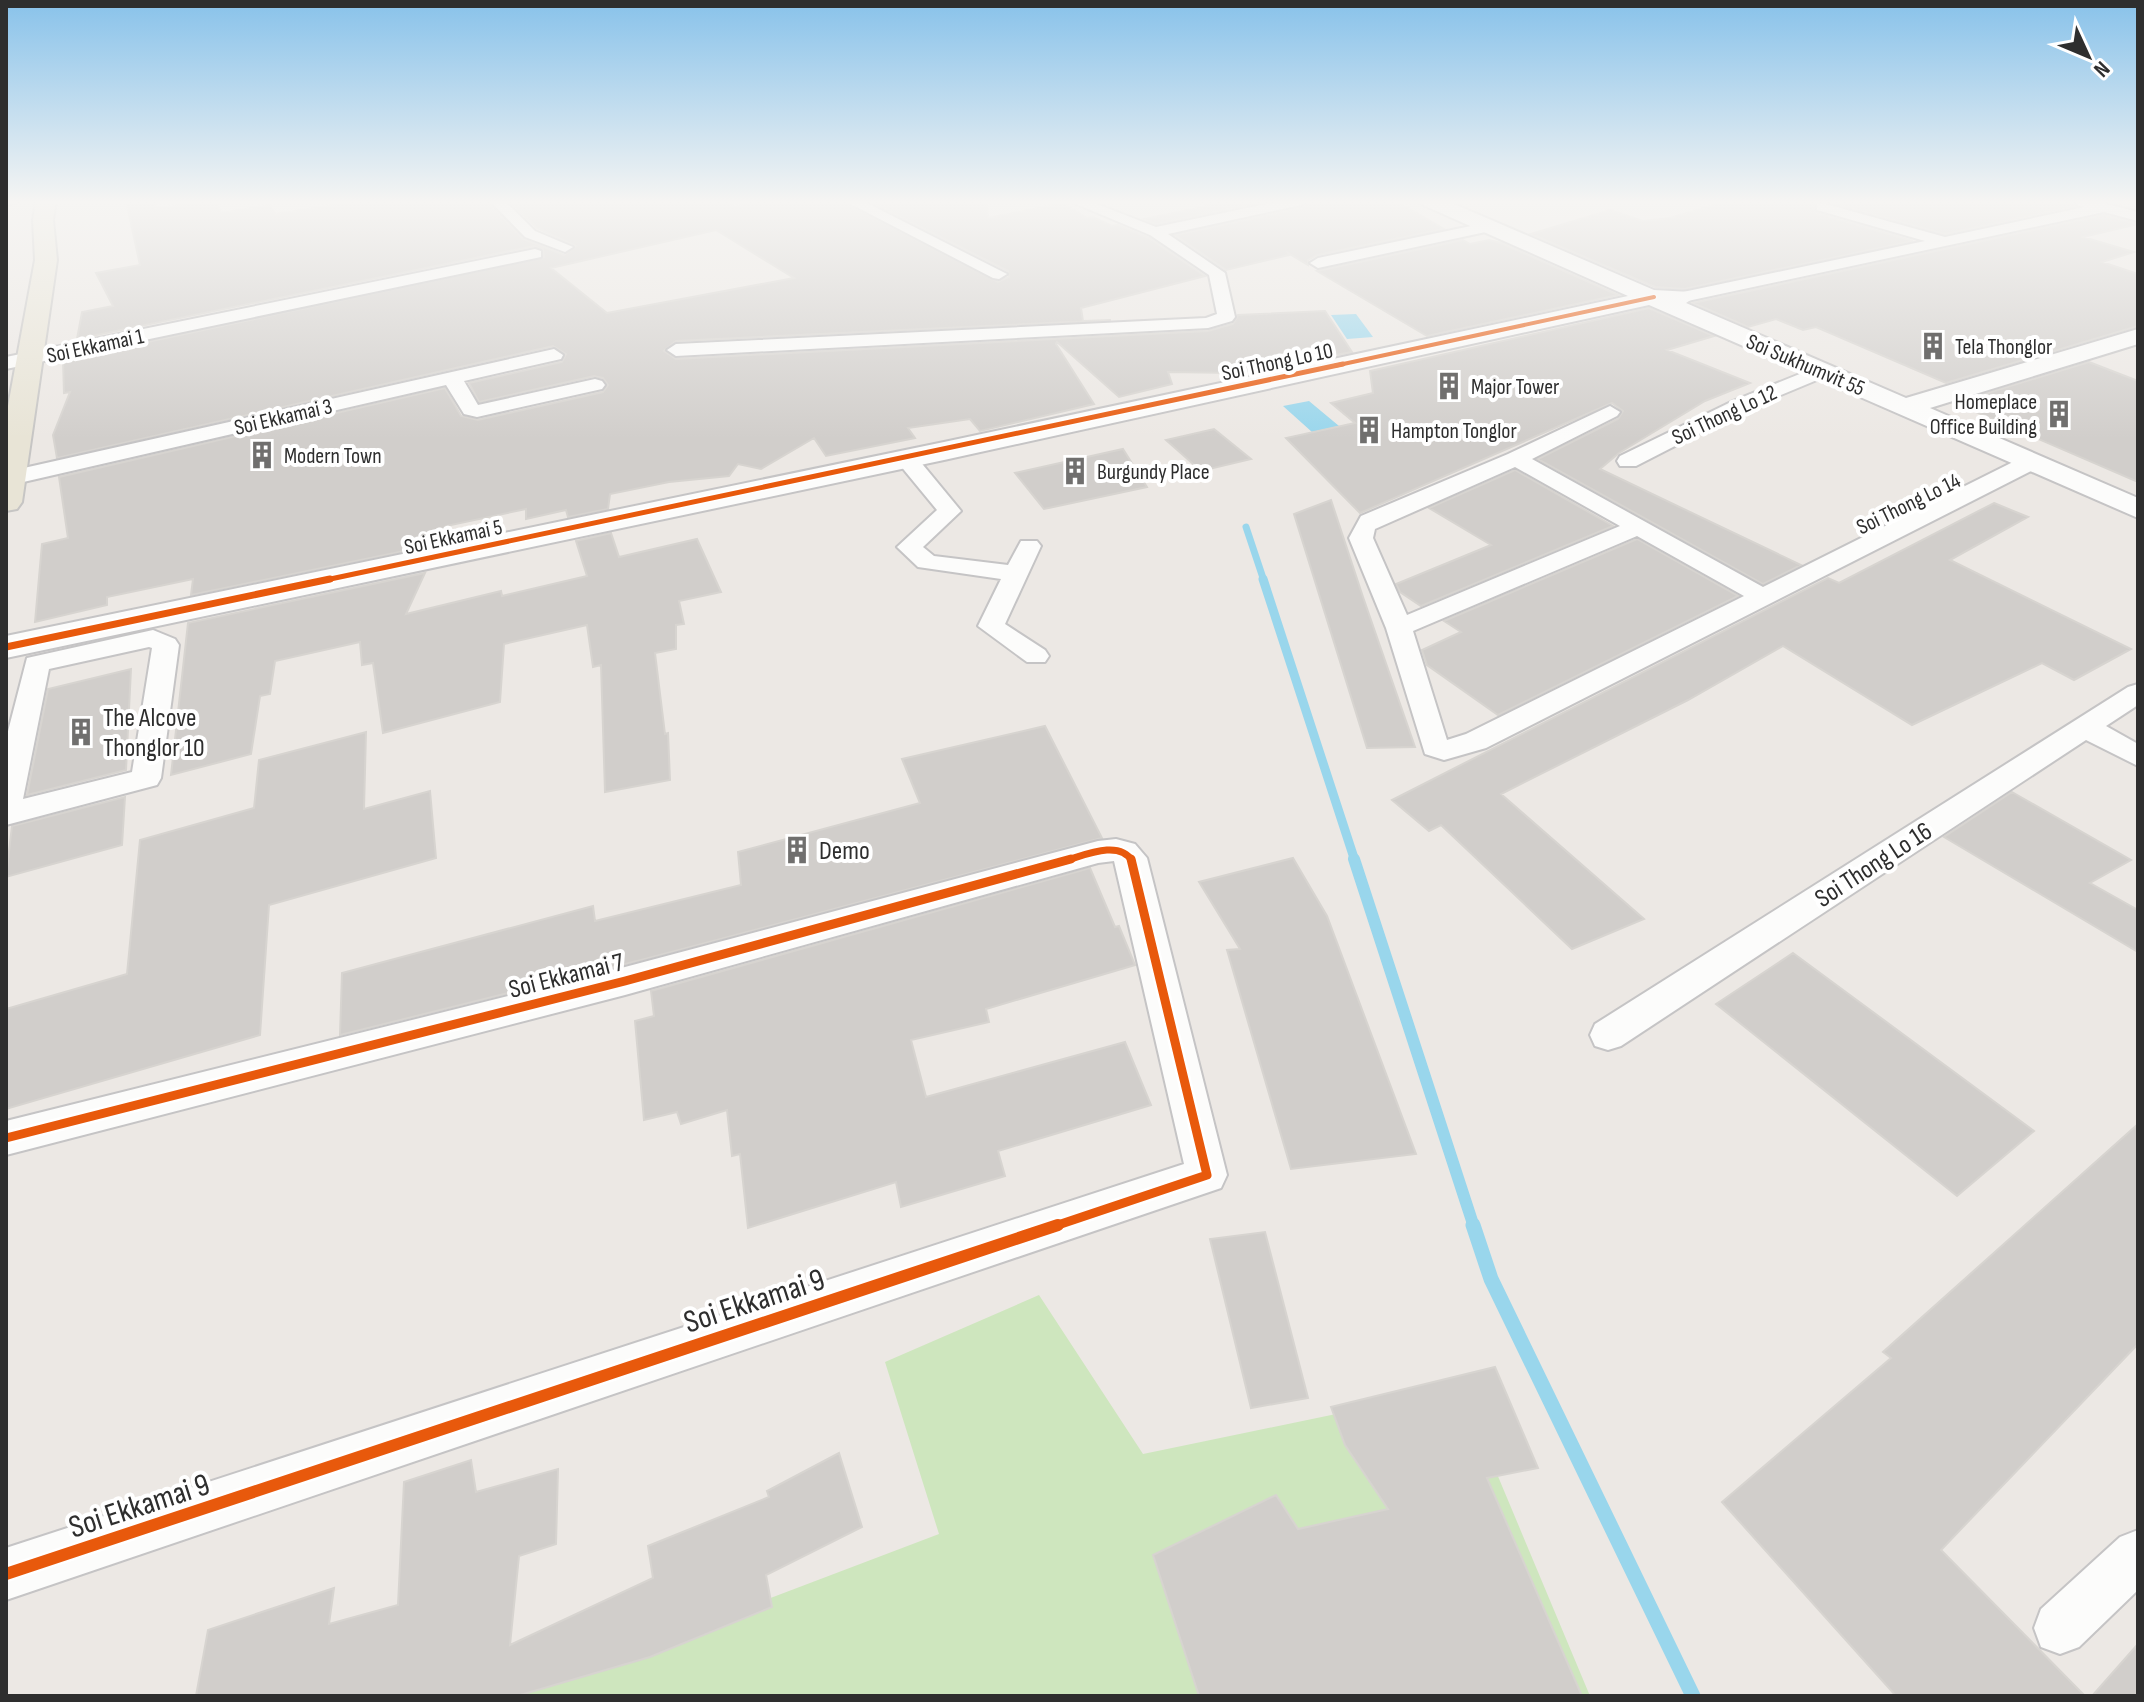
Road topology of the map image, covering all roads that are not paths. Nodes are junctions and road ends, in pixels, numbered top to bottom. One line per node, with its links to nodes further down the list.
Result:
1 (40, 280): 12 (main road)
2 (407, 280): 12 (street, Soi Ekkamai 1)
3 (1219, 280): 10 (street)
4 (1615, 280): 7 (street, Soi Sukhumvit 55)
5 (1644, 280): 8 (street, Soi Sukhumvit 55)
6 (1762, 280): 8 (street)
7 (1654, 297): 8 (street); 13 (street, Soi Sukhumvit 55); 19 (street, Soi Thong Lo 10)
8 (1683, 297): 16 (street, Soi Sukhumvit 55)
9 (2138, 336): 16 (street)
10 (676, 350)
11 (554, 355): 14 (street, Soi Ekkamai 3)
12 (18, 361): 22 (main road)
13 (1822, 371): 16 (street, Soi Sukhumvit 55); 21 (street, Soi Thong Lo 12)
14 (452, 378): 15 (street); 22 (street, Soi Ekkamai 3)
15 (595, 385)
16 (1914, 403): 18 (street, Soi Sukhumvit 55); 23 (street, Soi Sukhumvit 55)
17 (1610, 412): 20 (street)
18 (2020, 457): 24 (street, Soi Sukhumvit 55); 27 (street, Soi Thong Lo 14); 29 (street)
19 (906, 459): 28 (street); 30 (street, Soi Ekkamai 5)
20 (1516, 459): 25 (street); 31 (street)
21 (1628, 461)
22 (8, 486)
23 (2138, 493)
24 (2138, 509)
25 (1636, 528): 29 (street); 31 (street)
26 (1029, 546): 28 (street)
27 (1806, 553)
28 (1016, 573): 33 (street)
29 (1762, 596): 31 (street)
30 (154, 627): 32 (street, Soi Ekkamai 5); 37 (street); 38 (street)
31 (1399, 628)
32 (6, 647)
33 (1036, 656)
34 (2138, 693): 35 (street, Soi Thong Lo 16)
35 (2085, 727): 36 (street); 40 (street, Soi Thong Lo 16)
36 (2138, 756)
37 (6, 805)
38 (6, 814)
39 (1131, 858): 41 (street, Soi Ekkamai 7); 43 (street, Soi Ekkamai 9)
40 (1608, 1035)
41 (6, 1138)
42 (2138, 1555): 44 (street)
43 (6, 1574)
44 (2060, 1628)

